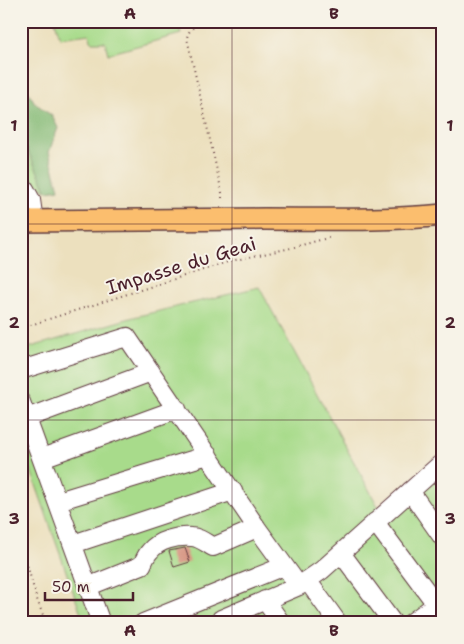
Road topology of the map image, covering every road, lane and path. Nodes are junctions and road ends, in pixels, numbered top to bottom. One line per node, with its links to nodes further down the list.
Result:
1 (222, 21): 5 (path)
2 (21, 188): 3 (street)
3 (28, 215): 5 (main road); 6 (main road)
4 (443, 215): 7 (main road)
5 (222, 217): 6 (main road)
6 (265, 219): 7 (main road)
7 (341, 220): 8 (path, Impasse du Geai)
8 (21, 328)
9 (21, 370): 10 (street)
10 (151, 372): 11 (street); 12 (street)
11 (177, 409): 13 (street); 14 (street)
12 (24, 410): 14 (street)
13 (208, 455): 16 (street); 18 (street)
14 (42, 458): 18 (street)
15 (443, 462): 17 (street)
16 (233, 490): 20 (street); 22 (street)
17 (410, 491): 19 (street); 21 (street)
18 (58, 501): 22 (street)
19 (376, 522): 24 (street); 29 (street)
20 (257, 528): 25 (street); 27 (street)
21 (443, 538)
22 (73, 544): 27 (street)
23 (21, 547): 31 (path)
24 (341, 553): 26 (street); 36 (street)
25 (284, 566): 26 (street); 33 (street)
26 (303, 583): 28 (street); 35 (street)
27 (87, 587): 32 (street)
28 (265, 600): 30 (street); 34 (street)
29 (439, 602): 37 (street)
30 (219, 622)
31 (47, 623)
32 (101, 623)
33 (143, 623)
34 (281, 623)
35 (338, 623)
36 (393, 623)
37 (411, 623)

